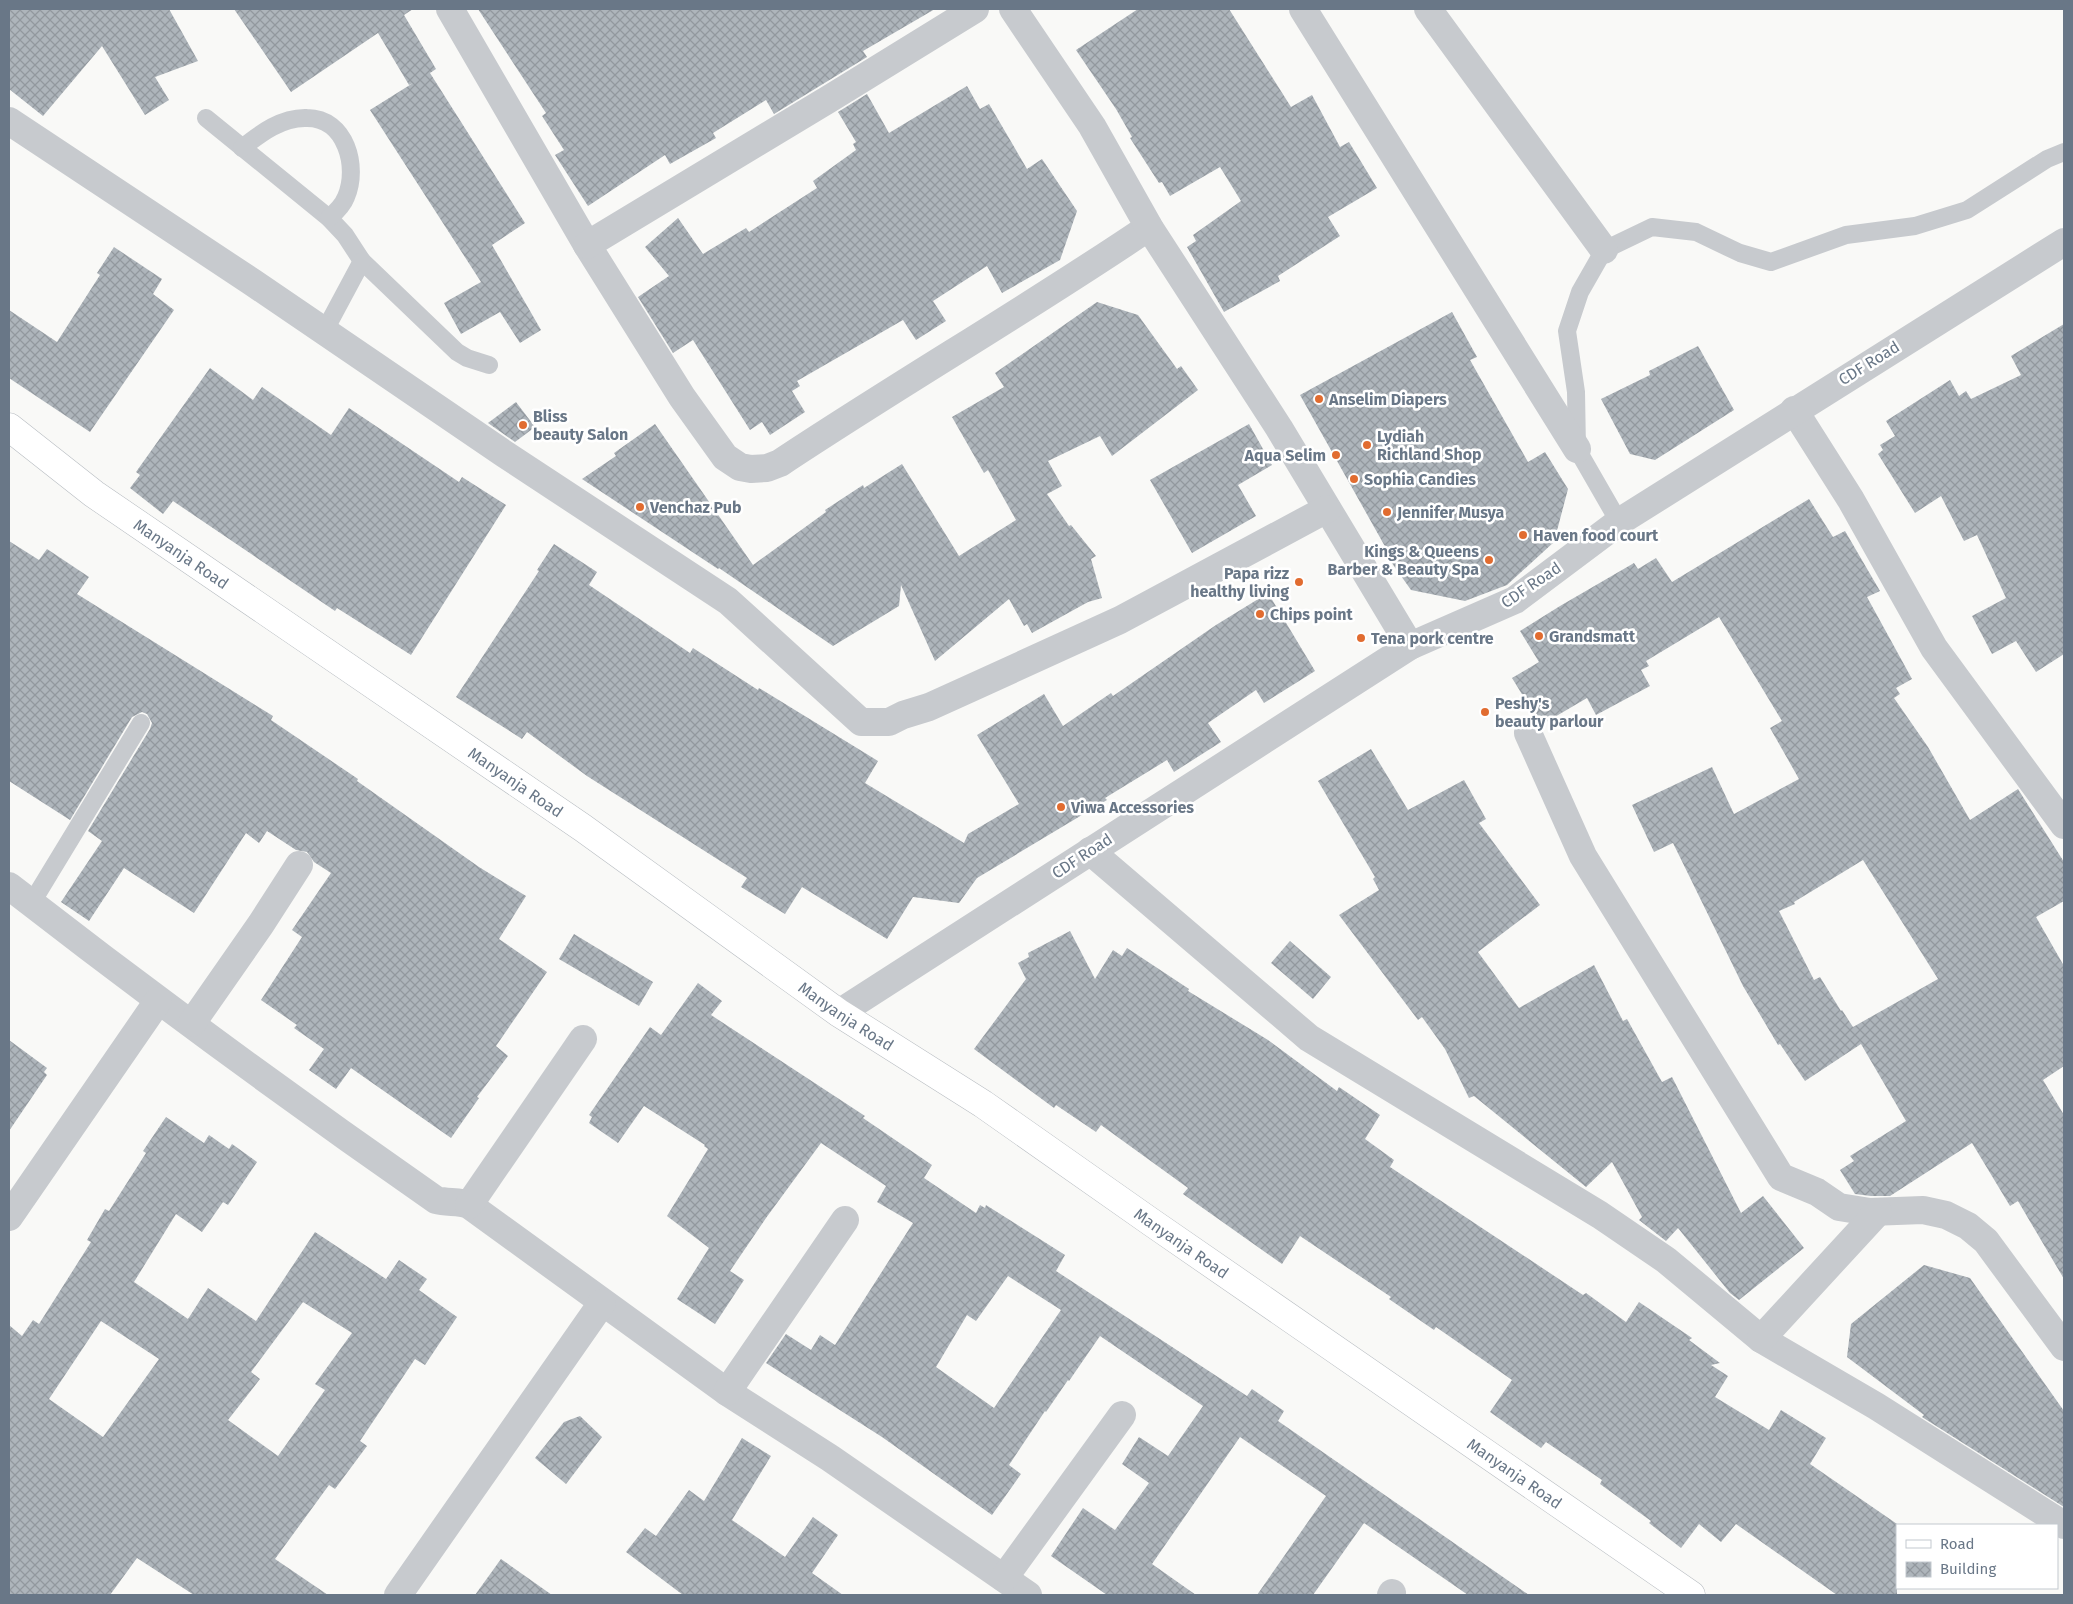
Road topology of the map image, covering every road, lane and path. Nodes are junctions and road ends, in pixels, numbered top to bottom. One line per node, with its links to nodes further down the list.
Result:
1 (450, 9): 13 (street)
2 (975, 9): 13 (street)
3 (1013, 9): 11 (street)
4 (1303, 9): 20 (street)
5 (1428, 9): 14 (street)
6 (206, 118): 8 (lane)
7 (9, 121): 16 (street)
8 (242, 148): 10 (lane); 10 (lane)
9 (2064, 152): 14 (lane)
10 (329, 218): 15 (lane)
11 (1149, 227): 13 (street); 21 (street)
12 (2064, 242): 18 (street, CDF Road)
13 (587, 245)
14 (1604, 250): 20 (lane)
15 (362, 261): 16 (lane); 17 (lane)
16 (324, 332): 21 (street)
17 (489, 365)
18 (1794, 410): 22 (street, CDF Road); 26 (street)
19 (9, 427): 32 (main road, Manyanja Road)
20 (1577, 449): 22 (lane)
21 (1327, 508): 23 (street)
22 (1619, 522): 23 (street, CDF Road)
23 (1410, 646): 27 (street, CDF Road)
24 (141, 723): 30 (lane)
25 (1528, 733): 36 (street)
26 (2064, 825)
27 (1090, 851): 32 (street, CDF Road); 40 (street)
28 (299, 865): 33 (street)
29 (9, 886): 30 (street)
30 (31, 904): 31 (street)
31 (158, 1001): 33 (street); 37 (street)
32 (839, 1013): 48 (main road, Manyanja Road)
33 (192, 1023): 35 (street)
34 (583, 1039): 35 (street)
35 (468, 1206): 39 (street)
36 (1878, 1212): 40 (street); 41 (street)
37 (9, 1217)
38 (846, 1220): 42 (street)
39 (602, 1303): 42 (street); 46 (street)
40 (1761, 1339): 44 (street)
41 (2064, 1347)
42 (727, 1392): 45 (street)
43 (1122, 1415): 45 (street)
44 (2064, 1524)
45 (1004, 1578): 47 (street)
46 (398, 1595)
47 (1028, 1595)
48 (1691, 1595)

